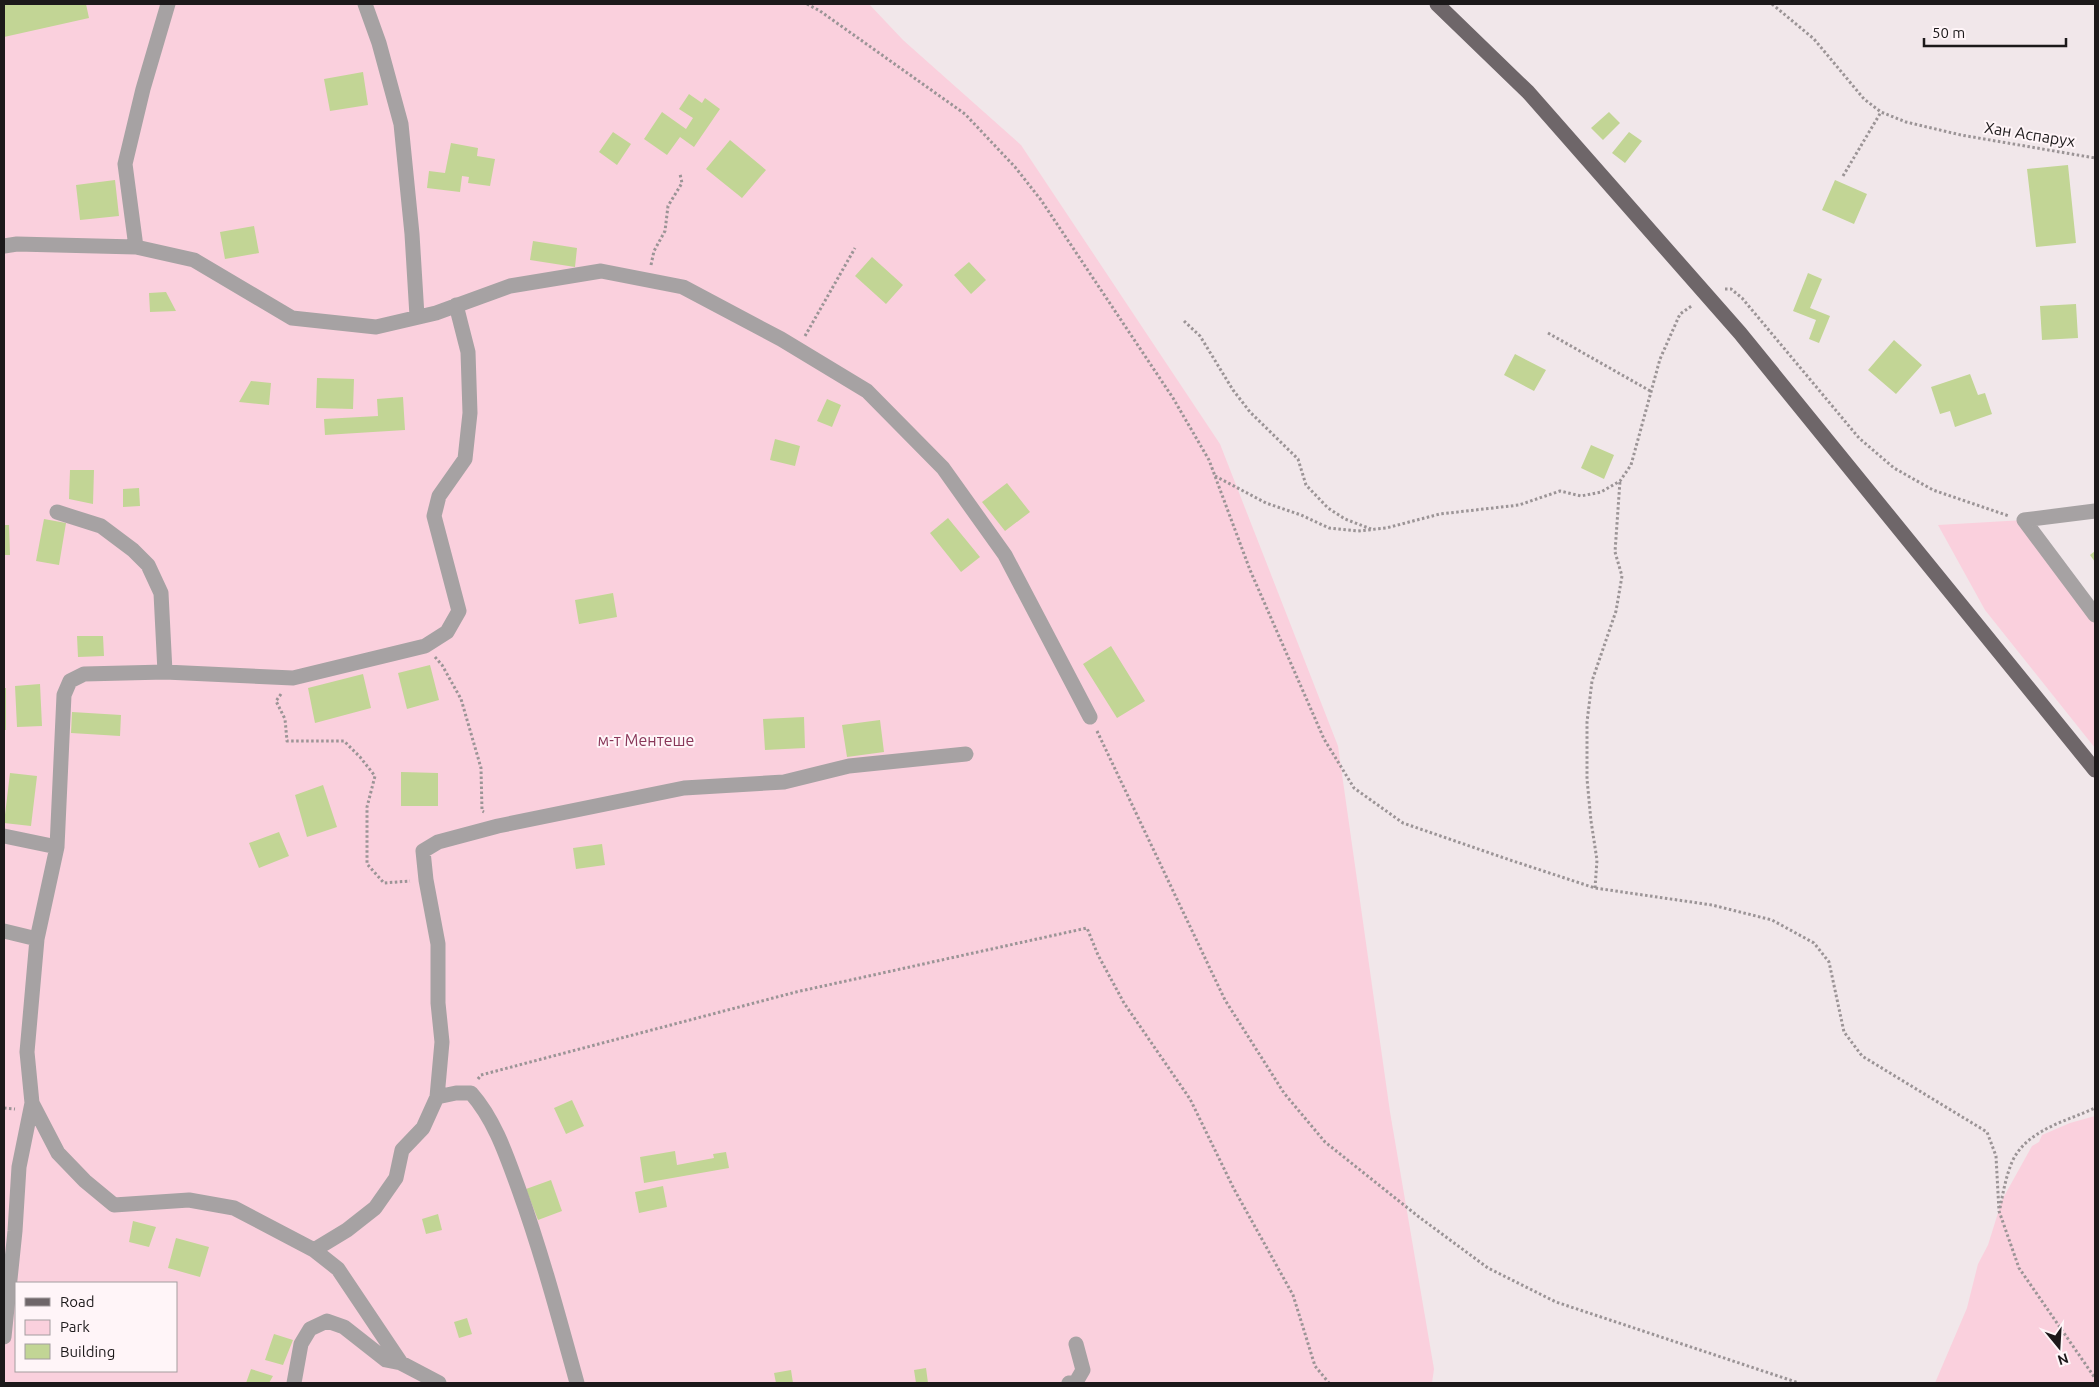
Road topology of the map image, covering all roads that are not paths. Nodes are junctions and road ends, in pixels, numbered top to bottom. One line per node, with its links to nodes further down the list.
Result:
1 (168, 4): 5 (street)
2 (365, 4): 7 (street)
3 (1437, 4): 14 (main road)
4 (4, 246): 5 (street)
5 (136, 247): 7 (street)
6 (456, 305): 7 (street); 11 (street); 12 (street)
7 (417, 316)
8 (2095, 511): 10 (street)
9 (57, 512): 11 (street)
10 (2095, 615)
11 (165, 672): 16 (street)
12 (1090, 717)
13 (966, 754): 19 (street)
14 (2095, 770)
15 (4, 836): 16 (street)
16 (57, 847): 18 (street)
17 (4, 931): 18 (street)
18 (38, 939): 20 (street)
19 (437, 1097): 22 (street); 28 (street)
20 (32, 1103): 21 (street); 22 (street)
21 (9, 1231): 23 (street)
22 (314, 1250): 25 (street)
23 (4, 1337)
24 (1076, 1344): 29 (street)
25 (401, 1363): 26 (street); 27 (street)
26 (294, 1383)
27 (439, 1383)
28 (577, 1383)
29 (1069, 1383)

